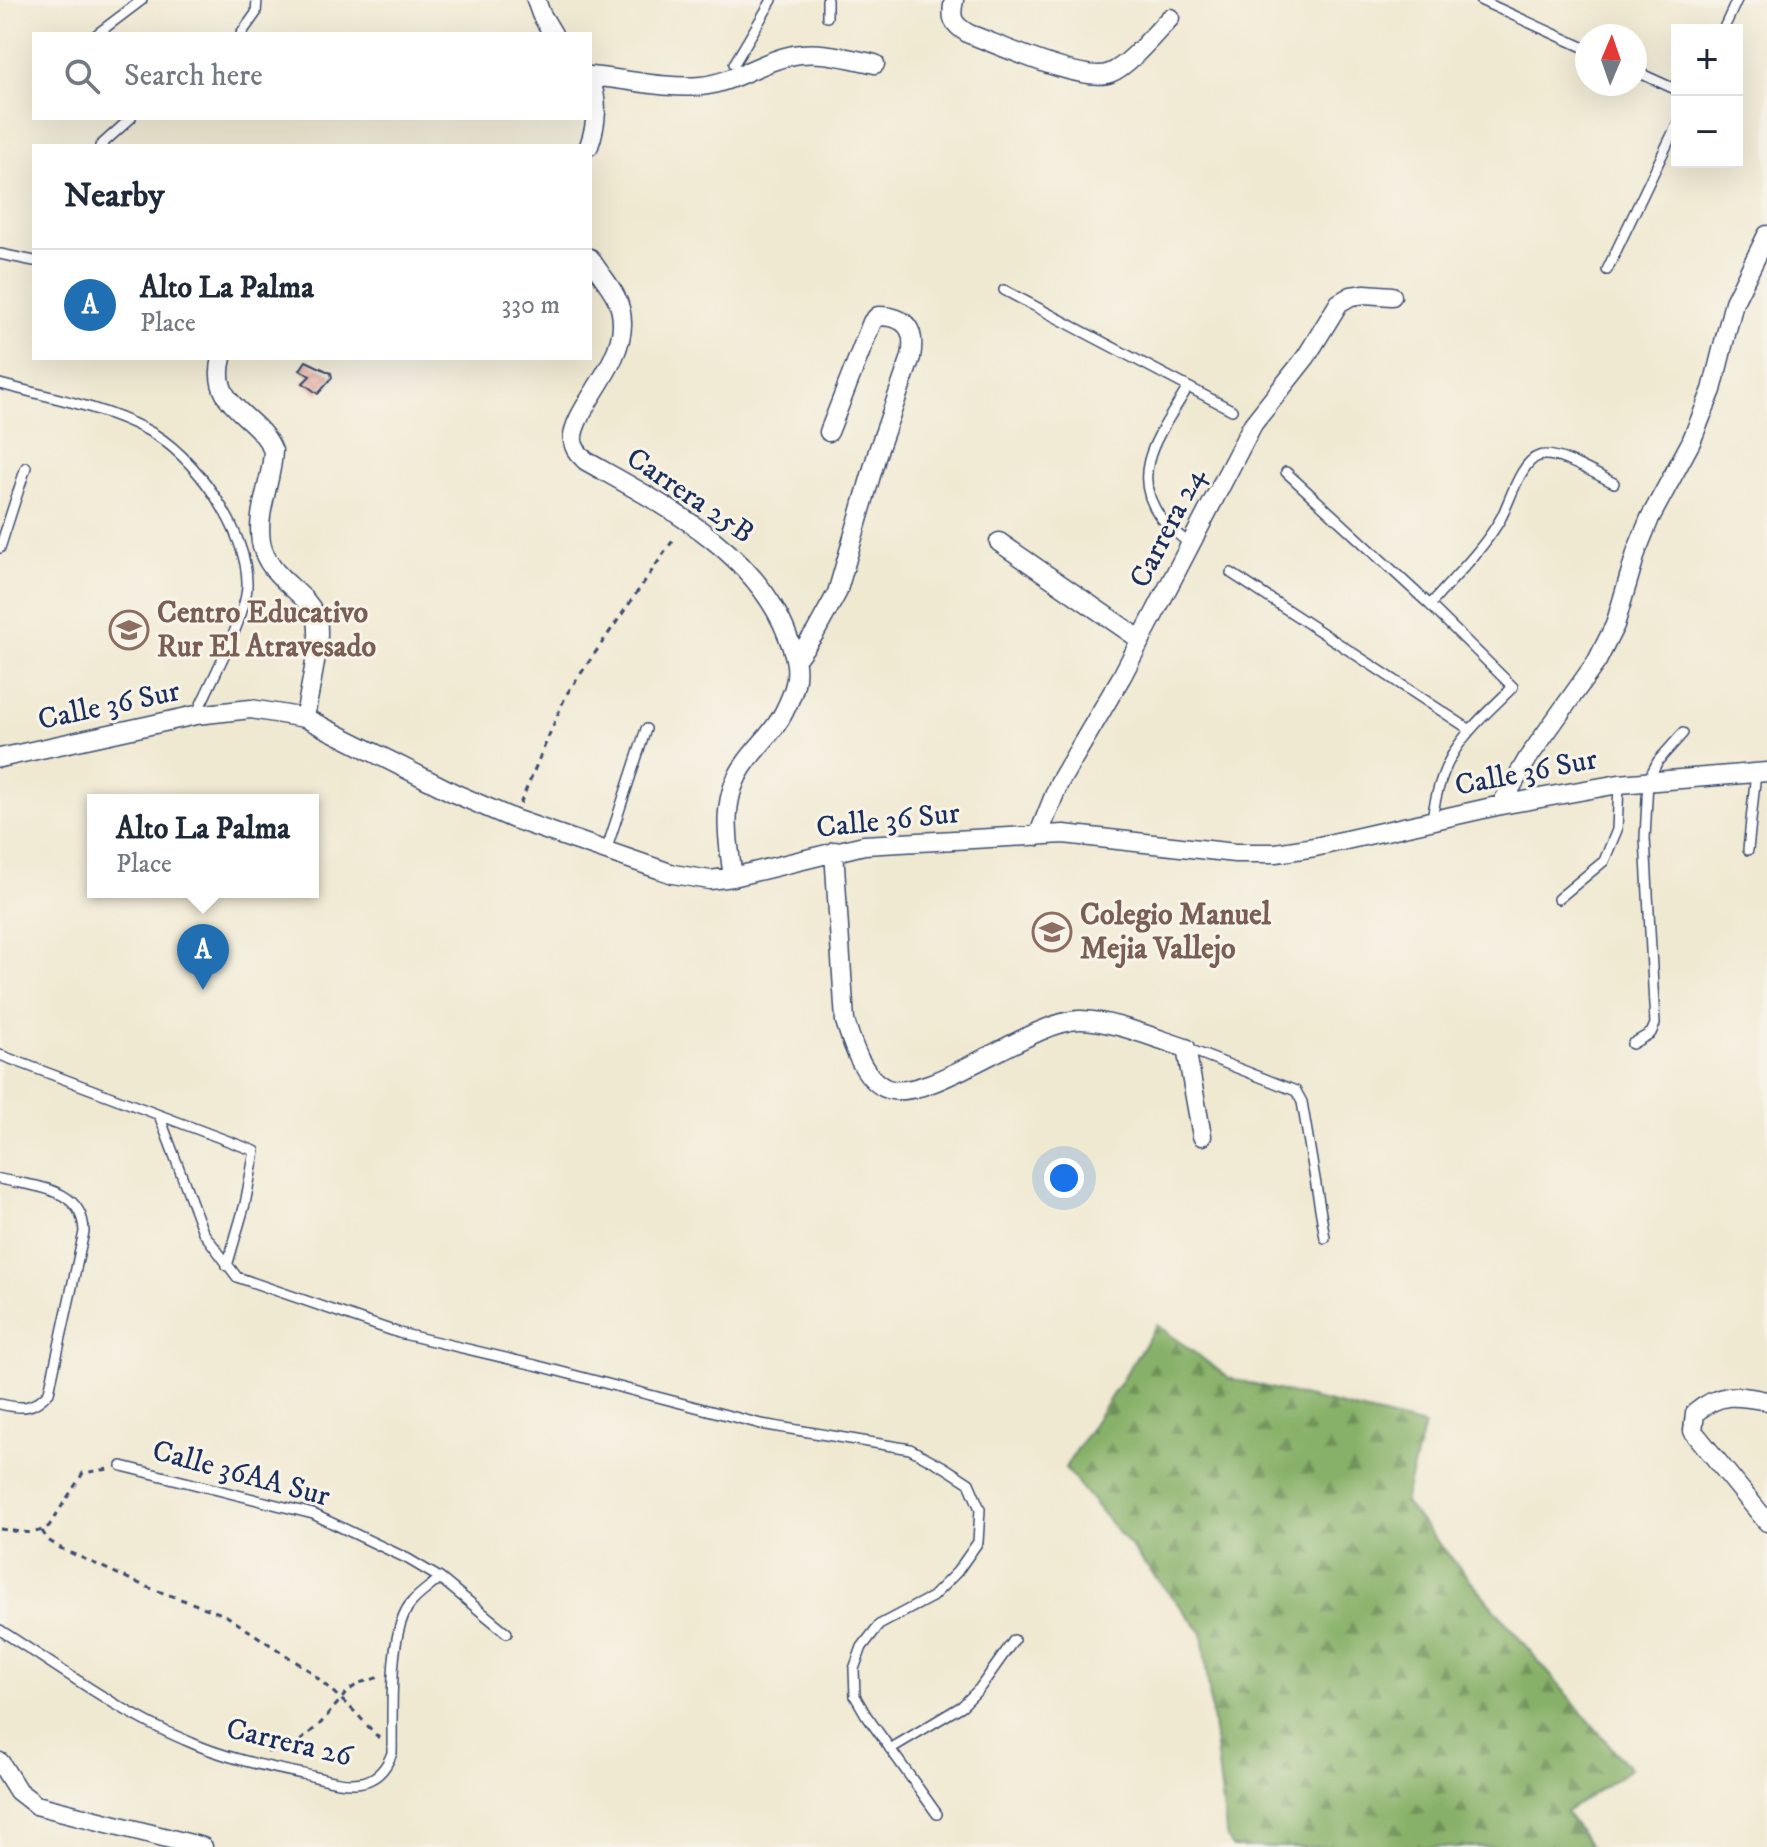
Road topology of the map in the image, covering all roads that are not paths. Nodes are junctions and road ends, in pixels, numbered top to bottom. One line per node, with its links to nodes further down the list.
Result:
1 (142, 0): 12 (lane)
2 (257, 0): 13 (lane)
3 (536, 0): 14 (street)
4 (772, 0): 16 (lane)
5 (827, 0): 9 (lane)
6 (954, 0): 10 (street)
7 (1480, 0): 15 (lane)
8 (1737, 0): 11 (lane)
9 (827, 17)
10 (1170, 18)
11 (1726, 24)
12 (100, 32)
13 (242, 32)
14 (552, 32)
15 (1575, 44)
16 (734, 64)
17 (875, 64): 19 (street)
18 (1647, 76): 21 (lane)
19 (592, 78)
20 (592, 83): 25 (street)
21 (1671, 87)
22 (129, 120): 24 (lane)
23 (1671, 137): 30 (lane)
24 (102, 144)
25 (589, 144)
26 (1767, 235): 57 (street)
27 (0, 254): 28 (lane)
28 (32, 261)
29 (592, 261): 47 (street, Carrera 25B)
30 (1607, 270)
31 (1004, 290): 35 (lane)
32 (1392, 296): 42 (street, Carrera 24)
33 (221, 360): 49 (street)
34 (0, 384): 48 (lane)
35 (1188, 387): 36 (lane); 42 (lane)
36 (1232, 410)
37 (829, 432): 47 (street)
38 (26, 467): 43 (lane)
39 (1286, 472): 45 (lane)
40 (1614, 483): 45 (lane)
41 (999, 542): 46 (street)
42 (1192, 546): 46 (street, Carrera 24)
43 (0, 548)
44 (1231, 573): 51 (lane)
45 (1430, 605): 51 (lane)
46 (1141, 640): 59 (street, Carrera 24)
47 (796, 659): 63 (street)
48 (196, 715): 49 (street, Calle 36 Sur); 53 (street, Calle 36 Sur)
49 (305, 718): 61 (street, Calle 36 Sur)
50 (646, 729): 61 (lane)
51 (1469, 729): 58 (lane)
52 (1683, 733): 55 (lane)
53 (0, 758)
54 (1761, 772): 55 (street, Calle 36 Sur); 60 (lane)
55 (1648, 780): 56 (street, Calle 36 Sur); 65 (lane)
56 (1619, 784): 57 (street, Calle 36 Sur); 64 (lane)
57 (1501, 805): 58 (street, Calle 36 Sur)
58 (1432, 820): 59 (street, Calle 36 Sur)
59 (1038, 836): 62 (street, Calle 36 Sur)
60 (1748, 850)
61 (606, 851): 63 (street, Calle 36 Sur)
62 (834, 851): 63 (street, Calle 36 Sur); 66 (street)
63 (733, 877)
64 (1558, 899)
65 (1632, 1044)
66 (1186, 1048): 69 (street); 71 (lane)
67 (0, 1055): 68 (lane)
68 (159, 1115): 72 (lane); 72 (lane)
69 (1202, 1136)
70 (0, 1179): 74 (lane)
71 (1325, 1238)
72 (227, 1266): 81 (lane)
73 (1767, 1401): 76 (street)
74 (0, 1404)
75 (122, 1466): 77 (lane, Calle 36AA Sur)
76 (1767, 1522)
77 (440, 1578): 78 (lane, Carrera 26); 79 (lane, Calle 36AA Sur)
78 (0, 1630)
79 (507, 1633)
80 (1014, 1640): 81 (lane)
81 (890, 1749): 83 (lane)
82 (0, 1762): 84 (street)
83 (937, 1814)
84 (203, 1847)

